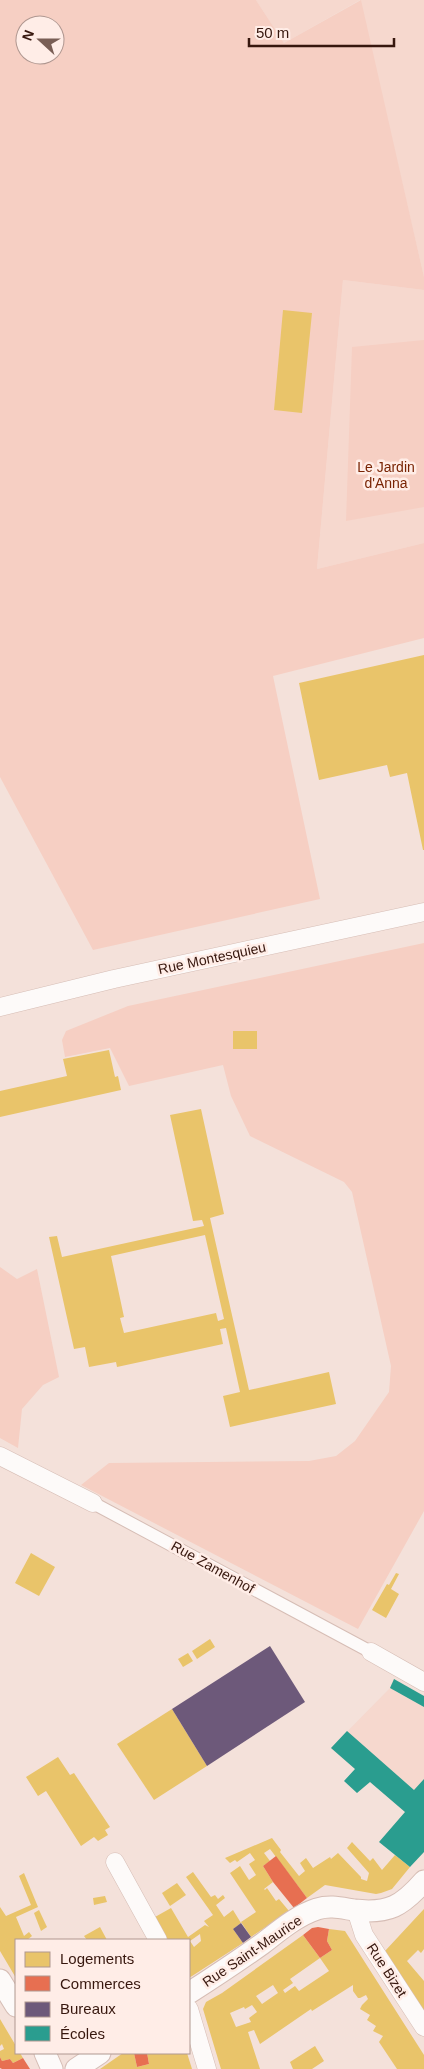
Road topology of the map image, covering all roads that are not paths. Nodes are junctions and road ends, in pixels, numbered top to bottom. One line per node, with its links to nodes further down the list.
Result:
1 (424, 912): 2 (street, Rue Montesquieu)
2 (0, 1007)
3 (0, 1456): 4 (street, Rue Zamenhof)
4 (93, 1503): 5 (street, Rue Zamenhof)
5 (371, 1652): 6 (street, Rue Zamenhof)
6 (424, 1682)
7 (115, 1862): 10 (street)
8 (424, 1881): 9 (street, Rue Saint-Maurice)
9 (356, 1910): 12 (street, Rue Saint-Maurice); 15 (street, Rue Bizet)
10 (157, 1939)
11 (0, 1980): 13 (street)
12 (190, 1991)
13 (15, 2004)
14 (190, 2012): 20 (street)
15 (424, 2027)
16 (45, 2054): 18 (street)
17 (98, 2054): 19 (street)
18 (52, 2069)
19 (76, 2069)
20 (207, 2069)

